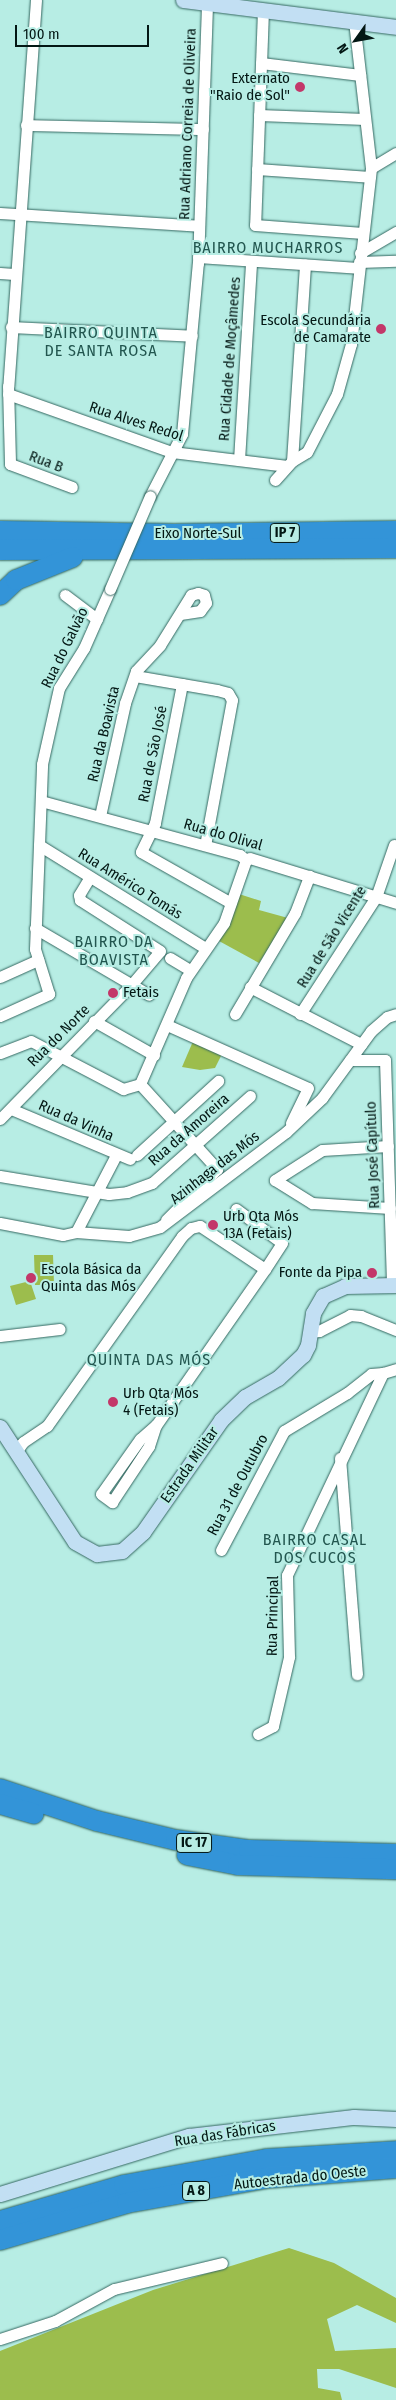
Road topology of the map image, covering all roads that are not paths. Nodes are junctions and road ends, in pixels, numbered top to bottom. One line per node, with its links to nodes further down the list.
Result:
1 (36, 0): 11 (street)
2 (183, 0): 3 (street)
3 (207, 2): 4 (street); 12 (street, Rua Adriano Correia de Oliveira)
4 (263, 10): 5 (street); 7 (street)
5 (354, 22): 6 (street); 8 (street)
6 (396, 27)
7 (261, 63): 8 (street); 9 (street)
8 (360, 75): 10 (street)
9 (259, 115): 10 (street); 14 (street)
10 (365, 119): 15 (street)
11 (26, 125): 12 (street); 17 (street)
12 (203, 128): 18 (street, Rua Adriano Correia de Oliveira)
13 (396, 154): 15 (street)
14 (257, 169): 15 (street); 20 (street)
15 (370, 173): 20 (street)
16 (0, 213): 17 (street)
17 (19, 214): 18 (street); 27 (street)
18 (199, 226): 21 (street, Rua Adriano Correia de Oliveira)
19 (396, 232): 23 (street)
20 (363, 233): 23 (street)
21 (198, 257): 22 (street); 29 (street, Rua Adriano Correia de Oliveira)
22 (251, 260): 25 (street); 32 (street, Rua Cidade de Moçâmedes)
23 (359, 261): 24 (street); 25 (street); 33 (street)
24 (396, 261)
25 (305, 264): 33 (street)
26 (0, 273): 27 (street)
27 (14, 274): 28 (street)
28 (11, 327): 29 (street); 30 (street)
29 (192, 336): 31 (street, Rua Adriano Correia de Oliveira)
30 (8, 394): 31 (street, Rua Alves Redol); 35 (street, Rua B)
31 (172, 452): 32 (street, Rua Alves Redol); 46 (street, Rua do Galvão, bridge)
32 (238, 460): 33 (street, Rua Alves Redol)
33 (289, 464): 34 (street)
34 (275, 480)
35 (72, 487)
36 (0, 522): 39 (highway)
37 (0, 531): 39 (highway, Eixo Norte-Sul / IP 7)
38 (396, 531): 39 (highway, Eixo Norte-Sul / IP 7)
39 (44, 532)
40 (396, 548): 42 (highway, Eixo Norte-Sul / IP 7)
41 (0, 550): 42 (highway, Eixo Norte-Sul / IP 7)
42 (87, 552): 43 (highway)
43 (0, 595)
44 (65, 596): 46 (street)
45 (180, 614): 47 (street, Rua da Boavista)
46 (97, 619): 49 (street, Rua do Galvão)
47 (135, 676): 48 (street); 50 (street, Rua da Boavista)
48 (182, 684): 51 (street, Rua de São José); 53 (street)
49 (41, 801): 50 (street, Rua do Olival); 52 (street, Rua do Galvão)
50 (100, 816): 51 (street, Rua do Olival)
51 (152, 830): 53 (street, Rua do Olival); 59 (street, Rua de São José)
52 (39, 845): 57 (street, Rua Américo Tomás); 61 (street, Rua do Galvão)
53 (205, 845): 55 (street, Rua do Olival)
54 (394, 845): 58 (street, Rua de São Vicente)
55 (246, 860): 56 (street, Rua do Olival); 59 (street)
56 (309, 876): 58 (street, Rua do Olival); 68 (street)
57 (90, 877): 62 (street, Rua Américo Tomás); 67 (street, Rua do Norte)
58 (376, 897): 60 (street, Rua do Olival); 71 (street, Rua de São Vicente)
59 (231, 903): 62 (street)
60 (396, 903)
61 (35, 928): 64 (street, Rua do Galvão); 67 (street)
62 (205, 948): 65 (street)
63 (170, 958): 65 (street)
64 (38, 960): 66 (street); 73 (street, Rua do Galvão)
65 (190, 970): 75 (street)
66 (0, 977)
67 (132, 984): 69 (street); 74 (street, Rua do Norte)
68 (250, 987): 70 (street); 71 (street)
69 (149, 995)
70 (235, 1014)
71 (300, 1014): 76 (street)
72 (396, 1014): 76 (street, Azinhaga das Mós)
73 (0, 1016)
74 (94, 1021): 78 (street); 79 (street, Rua do Norte)
75 (167, 1025): 78 (street); 87 (street)
76 (361, 1044): 80 (street, Azinhaga das Mós)
77 (0, 1053): 79 (street)
78 (154, 1055): 82 (street)
79 (58, 1057): 82 (street); 84 (street, Rua do Norte)
80 (350, 1060): 87 (street, Azinhaga das Mós); 89 (street, Rua José Capítulo)
81 (218, 1081): 86 (street, Rua da Vinha)
82 (140, 1084): 86 (street)
83 (250, 1096): 88 (street, Rua da Amoreira)
84 (11, 1109): 85 (street, Rua do Norte); 90 (street, Rua da Vinha)
85 (0, 1119)
86 (174, 1120): 88 (street); 90 (street, Rua da Vinha)
87 (286, 1132): 96 (street, Azinhaga das Mós)
88 (196, 1145): 92 (street, Rua da Amoreira); 96 (street)
89 (388, 1146): 93 (street, Rua José Capítulo); 93 (street)
90 (116, 1155): 92 (street)
91 (0, 1176): 92 (street, Rua da Amoreira)
92 (94, 1192): 97 (street)
93 (390, 1208): 99 (street, Rua José Capítulo)
94 (236, 1209): 98 (street)
95 (0, 1223): 97 (street, Azinhaga das Mós)
96 (160, 1227): 97 (street, Azinhaga das Mós)
97 (76, 1232)
98 (265, 1269): 106 (street); 108 (street)
99 (394, 1285): 102 (street, Estrada Militar)
100 (60, 1330): 103 (street)
101 (396, 1330): 102 (street)
102 (309, 1332): 108 (street, Estrada Militar)
103 (0, 1336)
104 (396, 1369): 105 (street)
105 (383, 1373): 109 (street, Rua Principal); 110 (street, Rua 31 de Outubro)
106 (156, 1425): 106 (street)
107 (0, 1427): 108 (street, Estrada Militar)
108 (16, 1452)
109 (340, 1458): 111 (street); 112 (street, Rua Principal)
110 (221, 1550)
111 (357, 1674)
112 (258, 1734)
113 (0, 1788): 115 (highway, IC 17)
114 (0, 1804): 116 (highway, IC 17)
115 (396, 1854)
116 (396, 1868)
117 (396, 2119): 120 (street, Rua das Fábricas)
118 (396, 2151): 121 (highway, Autoestrada do Oeste / A 8)
119 (396, 2168): 122 (highway, Autoestrada do Oeste / A 8)
120 (0, 2194)
121 (0, 2221)
122 (0, 2240)
123 (222, 2263): 124 (street)
124 (0, 2339)

